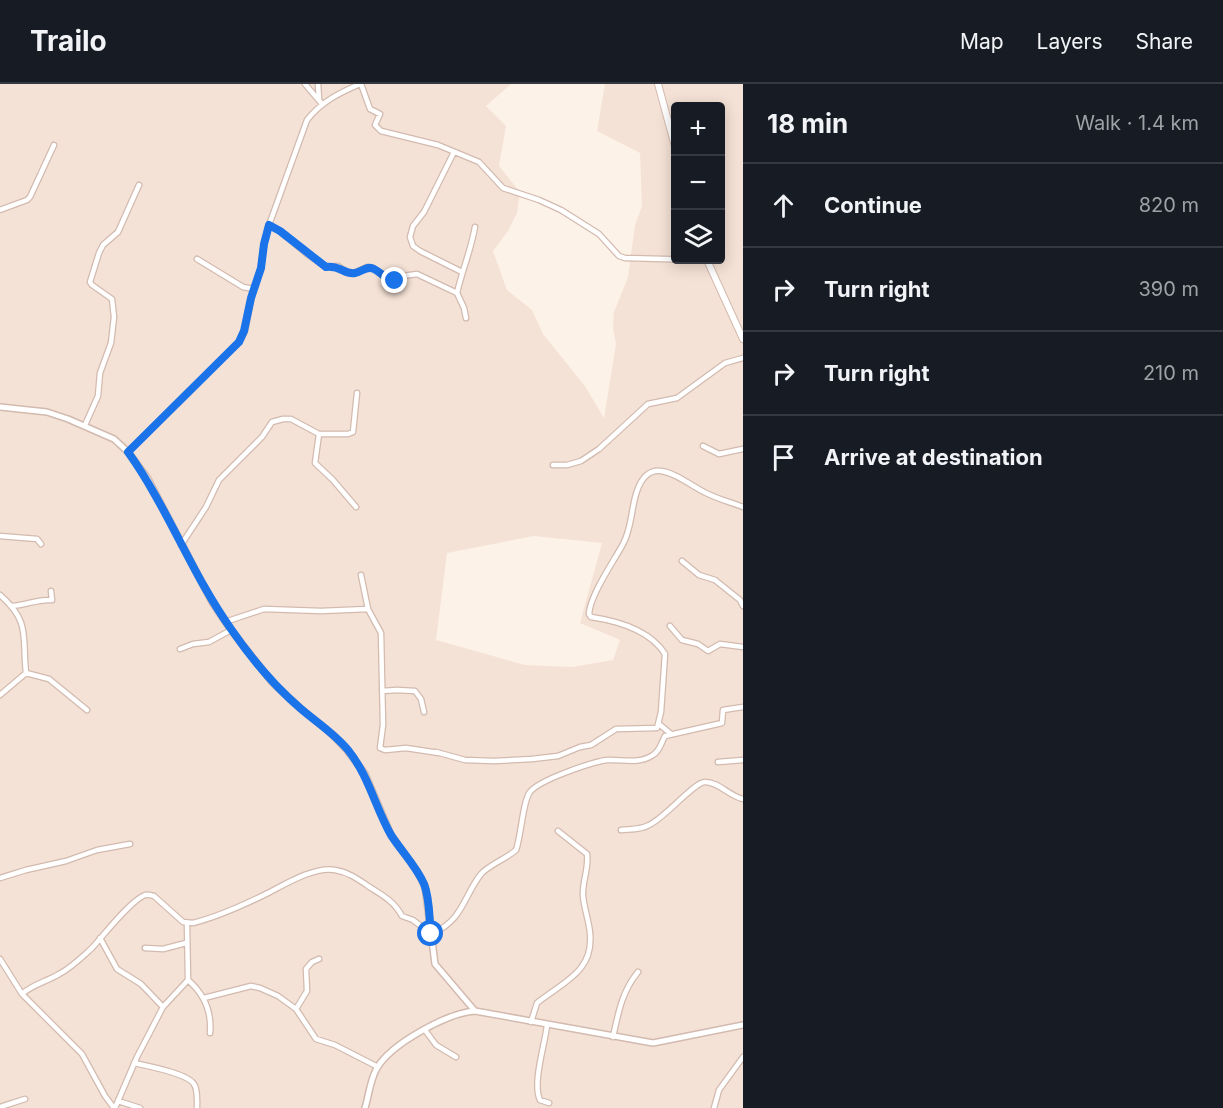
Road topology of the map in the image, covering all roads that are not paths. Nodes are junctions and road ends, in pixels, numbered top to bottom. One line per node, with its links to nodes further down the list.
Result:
1 (305, 84): 5 (street)
2 (318, 84): 5 (street)
3 (360, 84): 5 (street); 8 (street)
4 (658, 84): 6 (main road)
5 (320, 102): 11 (street)
6 (671, 134)
7 (54, 145): 10 (street)
8 (454, 152): 14 (street); 16 (street)
9 (139, 185): 24 (street)
10 (0, 210)
11 (269, 225): 17 (street); 18 (street)
12 (475, 227): 16 (street)
13 (197, 259): 17 (street)
14 (671, 259)
15 (709, 264): 20 (main road)
16 (462, 272): 18 (street)
17 (254, 289): 28 (street)
18 (456, 293): 19 (street)
19 (466, 318)
20 (743, 339)
21 (743, 358): 29 (street)
22 (357, 393): 25 (street)
23 (0, 407): 24 (street)
24 (85, 425): 28 (street)
25 (319, 434): 30 (street); 34 (street)
26 (703, 446): 27 (street)
27 (743, 449)
28 (128, 452): 34 (street)
29 (553, 465)
30 (356, 507)
31 (743, 507): 53 (street)
32 (0, 536): 33 (street)
33 (41, 544)
34 (181, 545): 42 (street)
35 (682, 561): 40 (street)
36 (361, 575): 41 (street)
37 (51, 591): 39 (street)
38 (0, 595): 39 (street)
39 (12, 606): 47 (street)
40 (743, 606)
41 (368, 609): 42 (street); 48 (street)
42 (225, 622): 44 (street)
43 (670, 626): 45 (street)
44 (231, 630): 46 (street); 65 (street)
45 (743, 647)
46 (180, 649)
47 (26, 673): 49 (street); 51 (street)
48 (382, 691): 52 (street); 55 (street)
49 (0, 695)
50 (743, 707): 54 (street)
51 (87, 710)
52 (424, 712)
53 (659, 724): 54 (street); 55 (street)
54 (671, 734): 65 (street)
55 (436, 752): 56 (street)
56 (446, 753)
57 (743, 760): 58 (street)
58 (718, 762)
59 (743, 799): 60 (street)
60 (621, 830)
61 (558, 831): 78 (street)
62 (130, 844): 63 (street)
63 (0, 878)
64 (186, 924): 65 (street); 66 (street); 67 (street)
65 (431, 934): 77 (street)
66 (100, 938): 73 (street); 75 (street)
67 (186, 943): 68 (street); 72 (street)
68 (145, 948)
69 (319, 958): 76 (street)
70 (0, 959): 73 (street)
71 (638, 972): 83 (street)
72 (188, 980): 74 (street); 75 (street)
73 (22, 994): 93 (street)
74 (204, 998): 76 (street); 82 (street)
75 (163, 1008): 86 (street)
76 (296, 1009): 87 (street)
77 (475, 1011): 78 (street); 81 (street)
78 (531, 1022): 79 (street)
79 (548, 1025): 83 (street); 90 (street)
80 (743, 1025): 83 (street)
81 (426, 1030): 84 (street); 87 (street)
82 (210, 1033)
83 (613, 1037)
84 (456, 1057)
85 (743, 1057): 96 (street)
86 (134, 1064): 89 (street); 95 (street)
87 (378, 1067): 92 (street)
88 (25, 1098): 91 (street)
89 (118, 1101): 93 (street); 94 (street)
90 (549, 1103)
91 (0, 1107)
92 (366, 1107)
93 (115, 1108)
94 (140, 1108)
95 (198, 1108)
96 (714, 1108)

